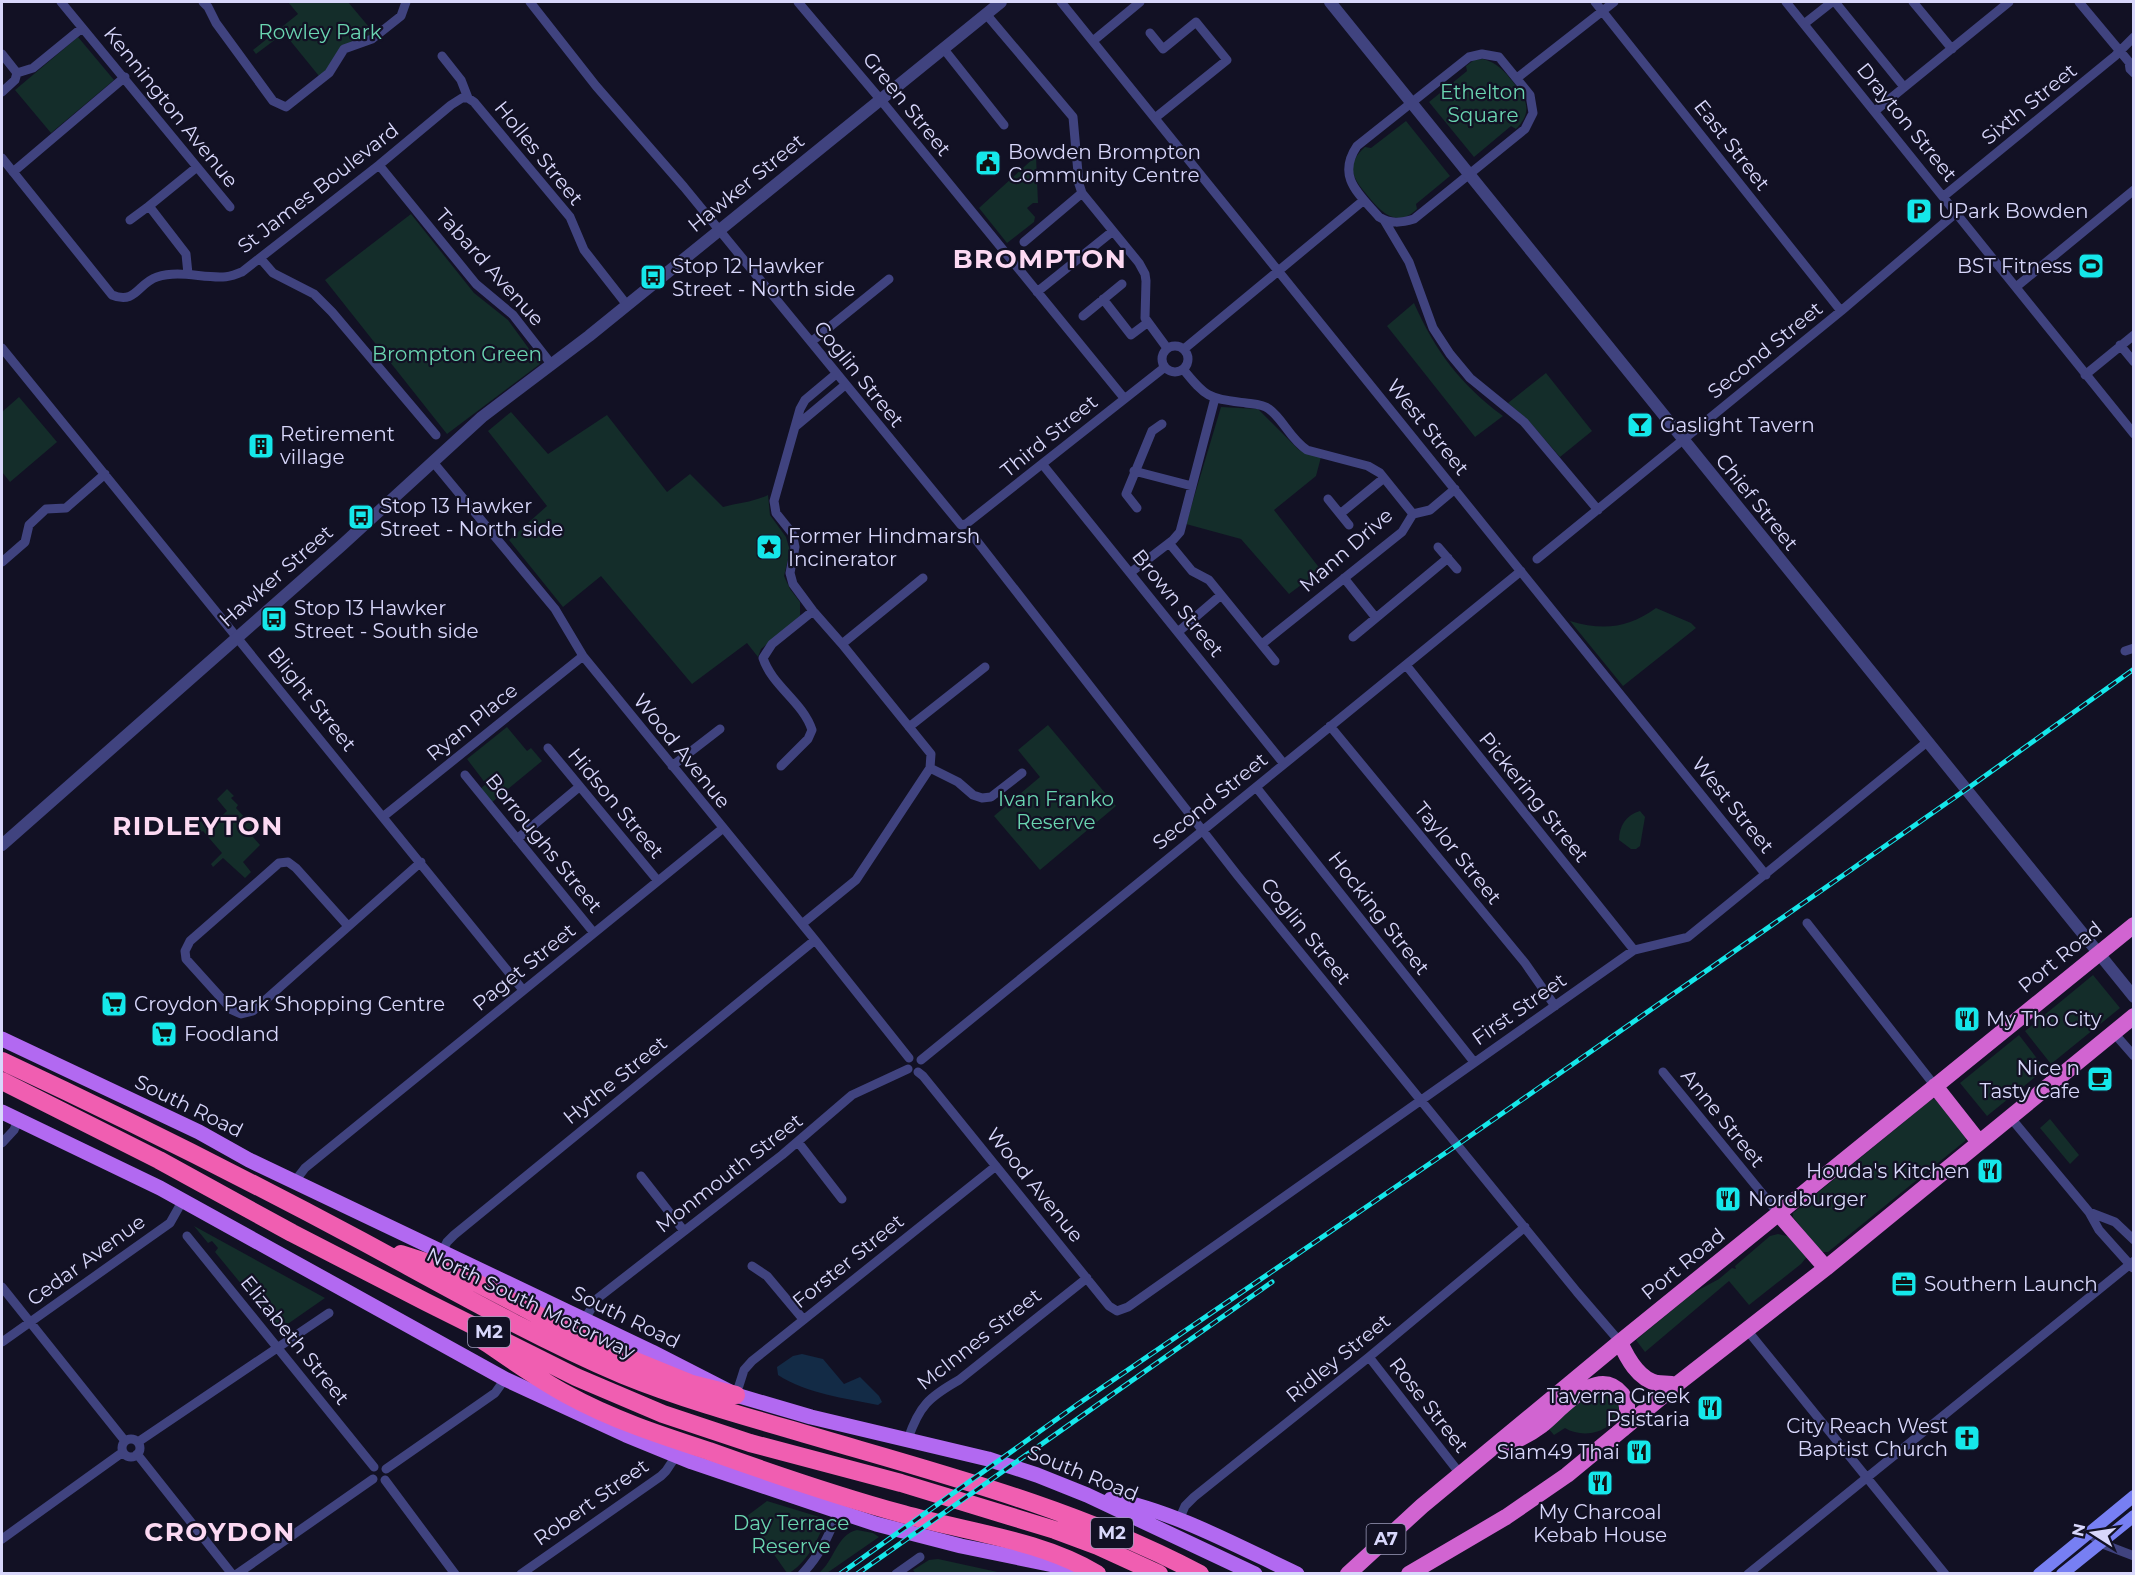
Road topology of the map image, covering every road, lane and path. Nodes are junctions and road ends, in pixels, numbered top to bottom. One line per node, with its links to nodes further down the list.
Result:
1 (61, 2): 20 (street, Kennington Avenue)
2 (406, 2): 15 (street)
3 (530, 2): 57 (street, Coglin Street)
4 (798, 2): 37 (street, Green Street)
5 (1001, 2): 18 (street, Hawker Street)
6 (1061, 2): 23 (street, West Street)
7 (1140, 2): 23 (street)
8 (1330, 2): 38 (street, Chief Street)
9 (1595, 2): 17 (street, East Street)
10 (1614, 2): 17 (street)
11 (1786, 2): 19 (street, Drayton Street)
12 (1834, 2): 19 (street); 34 (street)
13 (1913, 2): 25 (street)
14 (2079, 2): 26 (street)
15 (209, 3)
16 (2003, 4): 25 (street)
17 (1602, 11): 33 (street); 70 (street, East Street)
18 (986, 14): 24 (street, Hawker Street); 48 (street)
19 (1804, 24): 39 (street, Drayton Street)
20 (82, 28): 30 (street); 32 (street, Kennington Avenue)
21 (1150, 33): 40 (street)
22 (2133, 37): 26 (street, Sixth Street)
23 (1092, 41): 40 (street, West Street)
24 (943, 48): 37 (street, Hawker Street); 41 (street)
25 (1952, 49): 34 (street)
26 (2119, 51): 29 (street); 49 (street, Sixth Street)
27 (2, 54): 30 (street)
28 (442, 56): 36 (street, Holles Street)
29 (2131, 63): 31 (street)
30 (17, 72): 35 (street)
31 (2133, 73)
32 (124, 77): 44 (street, Kennington Avenue); 45 (street)
33 (1517, 78): 38 (street); 46 (street)
34 (1904, 87): 39 (street)
35 (2, 92)
36 (468, 98): 43 (street, St James Boulevard); 69 (street, Holles Street)
37 (880, 99): 57 (street, Hawker Street); 67 (street, Green Street)
38 (1411, 103): 46 (street, Chief Street); 50 (street)
39 (1875, 111): 49 (street, Drayton Street)
40 (1155, 118): 62 (street, West Street)
41 (1004, 125)
42 (2, 158): 45 (street, St James Boulevard)
43 (379, 165): 61 (street, St James Boulevard); 80 (street, Tabard Avenue)
44 (197, 166): 51 (street); 52 (street, Kennington Avenue)
45 (12, 172): 63 (street, St James Boulevard)
46 (1469, 174): 56 (street); 92 (street, Chief Street)
47 (2133, 190): 66 (street)
48 (1082, 193): 58 (street); 60 (street)
49 (1944, 196): 53 (street, Drayton Street)
50 (1364, 200): 55 (street); 62 (street)
51 (148, 206): 54 (street); 63 (street)
52 (230, 207)
53 (1957, 212): 66 (street, Drayton Street); 70 (street, Second Street)
54 (130, 220)
55 (1384, 220): 56 (street); 59 (street)
56 (1405, 222): 59 (street)
57 (719, 230): 69 (street, Hawker Street); 74 (street, Coglin Street)
58 (1113, 231): 67 (street); 72 (street)
59 (1395, 240): 102 (street)
60 (1024, 242)
61 (260, 258): 63 (street, St James Boulevard); 91 (street)
62 (1279, 271): 78 (street); 99 (street, West Street)
63 (188, 274)
64 (889, 279): 74 (street)
65 (1122, 284): 68 (street)
66 (2016, 287): 84 (street, Drayton Street)
67 (1037, 292): 86 (street, Green Street)
68 (1103, 299): 71 (street); 72 (street)
69 (627, 305): 80 (street, Hawker Street)
70 (1841, 311): 92 (street, Second Street)
71 (1083, 315)
72 (1147, 323): 77 (street)
73 (2133, 334): 75 (street)
74 (810, 342): 83 (street, Coglin Street)
75 (2120, 345): 79 (street); 84 (street)
76 (2, 348): 96 (street, Blight Street)
77 (1167, 348): 78 (street); 81 (street)
78 (1184, 348): 82 (street)
79 (2133, 362)
80 (552, 365): 93 (street, Hawker Street)
81 (1165, 367): 82 (street); 86 (street, Third Street)
82 (1183, 369): 87 (street)
83 (836, 374): 85 (street, Coglin Street); 89 (street)
84 (2085, 375): 90 (street, Drayton Street)
85 (845, 385): 89 (street); 105 (street, Coglin Street)
86 (1124, 398): 94 (street, Third Street)
87 (1215, 398): 97 (street); 98 (street)
88 (1162, 424): 95 (street)
89 (794, 428): 119 (street)
90 (2133, 434)
91 (436, 435)
92 (1683, 441): 102 (street, Second Street); 133 (street, Chief Street)
93 (433, 462): 122 (street, Hawker Street); 126 (street, Wood Avenue)
94 (1043, 465): 105 (street, Third Street); 115 (street, Brown Street)
95 (1134, 471): 98 (street); 101 (street)
96 (105, 474): 112 (street); 122 (street, Blight Street)
97 (1384, 478): 103 (street); 104 (street)
98 (1192, 486): 108 (street)
99 (1455, 489): 104 (street, Mann Drive); 114 (street, West Street)
100 (1328, 499): 103 (street)
101 (1137, 508)
102 (1598, 510): 111 (street, Second Street)
103 (1340, 514): 106 (street)
104 (1413, 514): 117 (street, Mann Drive)
105 (955, 519)
106 (1349, 525)
107 (974, 536): 145 (street, Coglin Street)
108 (1169, 543): 115 (street); 118 (street)
109 (1438, 547): 110 (street)
110 (1448, 558): 113 (street); 120 (street)
111 (1537, 559)
112 (2, 562)
113 (1456, 569)
114 (1521, 571): 128 (street, Second Street); 149 (street, West Street)
115 (1130, 573): 121 (street, Brown Street)
116 (922, 578): 124 (street)
117 (1344, 578): 120 (street); 125 (street, Mann Drive)
118 (1221, 595): 121 (street); 125 (street)
119 (813, 611): 124 (street); 137 (street)
120 (1376, 618): 123 (street)
121 (1178, 632): 135 (street, Brown Street)
122 (237, 636): 143 (street, Blight Street); 147 (street, Hawker Street)
123 (1353, 637)
124 (842, 644): 131 (street)
125 (1262, 644): 127 (street)
126 (583, 657): 136 (street, Wood Avenue); 143 (street, Ryan Place)
127 (1275, 661)
128 (1406, 665): 130 (street, Second Street); 157 (street, Pickering Street)
129 (985, 667): 131 (street)
130 (1330, 726): 135 (street, Second Street); 161 (street, Taylor Street)
131 (909, 727): 138 (street)
132 (720, 729): 136 (street)
133 (1927, 742): 149 (street, First Street); 158 (street, Chief Street)
134 (548, 748): 141 (street, Hidson Street)
135 (1284, 764): 142 (street, Second Street)
136 (672, 766): 144 (street, Wood Avenue)
137 (781, 766)
138 (930, 768): 139 (street); 152 (street)
139 (1022, 773)
140 (465, 774): 146 (street, Borroughs Street)
141 (579, 787): 146 (street); 150 (street, Hidson Street)
142 (1256, 787): 145 (street, Second Street); 169 (street, Hocking Street)
143 (384, 816): 148 (street, Blight Street)
144 (722, 829): 150 (street, Paget Street); 152 (street, Wood Avenue)
145 (1202, 830): 167 (street, Second Street); 175 (street, Coglin Street)
146 (517, 839): 155 (street, Borroughs Street)
147 (2, 845)
148 (421, 862): 154 (street); 159 (street, Blight Street)
149 (1766, 875): 157 (street, First Street)
150 (658, 881): 155 (street, Paget Street)
151 (1807, 923): 174 (street)
152 (802, 924): 156 (street, Wood Avenue)
153 (2133, 924): 158 (highway, Port Road / A7)
154 (348, 926): 154 (street)
155 (594, 933): 159 (street, Paget Street)
156 (815, 940): 166 (street, Wood Avenue); 194 (street, Hythe Street)
157 (1634, 950): 161 (street, First Street)
158 (2098, 953): 160 (street, Chief Street); 174 (highway, Port Road / A7)
159 (524, 990): 184 (street, Paget Street)
160 (2133, 997)
161 (1555, 1006): 169 (street, First Street)
162 (2133, 1016): 163 (highway, A7)
163 (2113, 1032): 165 (street); 177 (highway, A7)
164 (2, 1039): 184 (main road, South Road)
165 (2133, 1056)
166 (909, 1059): 167 (street); 170 (street)
167 (921, 1060): 171 (street)
168 (2, 1061): 193 (highway, North South Motorway / M2)
169 (1474, 1062): 175 (street, First Street)
170 (908, 1069): 171 (street); 179 (street, Monmouth Street)
171 (918, 1072): 182 (street, Wood Avenue)
172 (1663, 1072): 188 (street, Anne Street)
173 (2, 1081): 200 (highway, M2)
174 (1935, 1086): 180 (highway); 188 (highway, Port Road / A7)
175 (1421, 1099): 189 (street, Coglin Street); 201 (street, First Street)
176 (2, 1112): 178 (main road)
177 (2010, 1117): 180 (highway, A7); 187 (street)
178 (18, 1120): 181 (street); 186 (main road)
179 (798, 1142): 185 (street); 190 (street, Monmouth Street)
180 (1979, 1142): 197 (highway, A7)
181 (2, 1143)
182 (996, 1166): 198 (street, Wood Avenue); 203 (street, Forster Street)
183 (641, 1176): 190 (street)
184 (295, 1181): 194 (main road, South Road)
185 (842, 1199)
186 (183, 1200): 205 (street, Cedar Avenue); 211 (main road)
187 (2089, 1212): 192 (street); 195 (street)
188 (1778, 1213): 197 (highway); 208 (highway, Port Road / A7)
189 (1525, 1227): 208 (street, Coglin Street); 210 (street, Ridley Street)
190 (684, 1231): 204 (street, Monmouth Street)
191 (187, 1236): 209 (street, Elizabeth Street)
192 (2133, 1239)
193 (360, 1240): 213 (highway); 248 (highway, North South Motorway / M2)
194 (442, 1252): 204 (main road, South Road)
195 (2132, 1265): 225 (street)
196 (752, 1266): 203 (street)
197 (1826, 1268): 206 (highway, A7)
198 (1087, 1278): 201 (street, Wood Avenue); 215 (street, McInnes Street)
199 (2, 1287): 205 (street)
200 (426, 1302): 246 (highway); 247 (highway, M2)
201 (1128, 1307)
202 (329, 1313): 209 (street)
203 (803, 1319): 213 (street, Forster Street)
204 (584, 1320): 213 (main road, South Road)
205 (30, 1322): 207 (street, Cedar Avenue); 216 (street)
206 (1747, 1330): 212 (highway, A7); 225 (street)
207 (2, 1342)
208 (1620, 1342): 212 (highway); 220 (highway, Port Road / A7)
209 (278, 1347): 217 (street); 222 (street, Elizabeth Street)
210 (1369, 1357): 224 (street, Rose Street); 232 (street, Ridley Street)
211 (505, 1379): 221 (main road); 223 (street)
212 (1676, 1385): 214 (highway, A7)
213 (736, 1395): 215 (main road, South Road)
214 (1623, 1429): 220 (highway); 238 (highway, A7)
215 (908, 1438): 228 (main road, South Road)
216 (125, 1441): 217 (street); 218 (street)
217 (138, 1442): 219 (street)
218 (123, 1452): 219 (street); 234 (street)
219 (137, 1454): 240 (street)
220 (1486, 1455): 224 (highway, Port Road / A7)
221 (676, 1456): 230 (main road); 243 (street, Robert Street)
222 (374, 1467): 223 (street); 226 (street)
223 (387, 1469): 227 (street)
224 (1461, 1475): 239 (highway, Port Road / A7)
225 (1867, 1477): 252 (street); 253 (street)
226 (373, 1479): 227 (street); 241 (street)
227 (385, 1480): 242 (street)
228 (1087, 1495): 232 (main road); 249 (main road, South Road)
229 (2133, 1496): 233 (main road)
230 (838, 1511): 244 (street); 246 (main road)
231 (2133, 1516): 235 (main road)
232 (1179, 1521): 250 (main road)
233 (2089, 1532): 235 (street); 254 (main road)
234 (2, 1539)
235 (2100, 1543): 236 (street); 255 (main road)
236 (2133, 1556)
237 (920, 1557): 245 (street)
238 (1425, 1567): 251 (highway, A7)
239 (1349, 1573)
240 (232, 1574)
241 (237, 1574)
242 (455, 1574)
243 (521, 1574)
244 (802, 1574)
245 (896, 1574)
246 (1096, 1574)
247 (1159, 1574)
248 (1200, 1574)
249 (1255, 1574)
250 (1297, 1574)
251 (1409, 1574)
252 (1748, 1574)
253 (1945, 1574)
254 (2039, 1574)
255 (2062, 1574)

